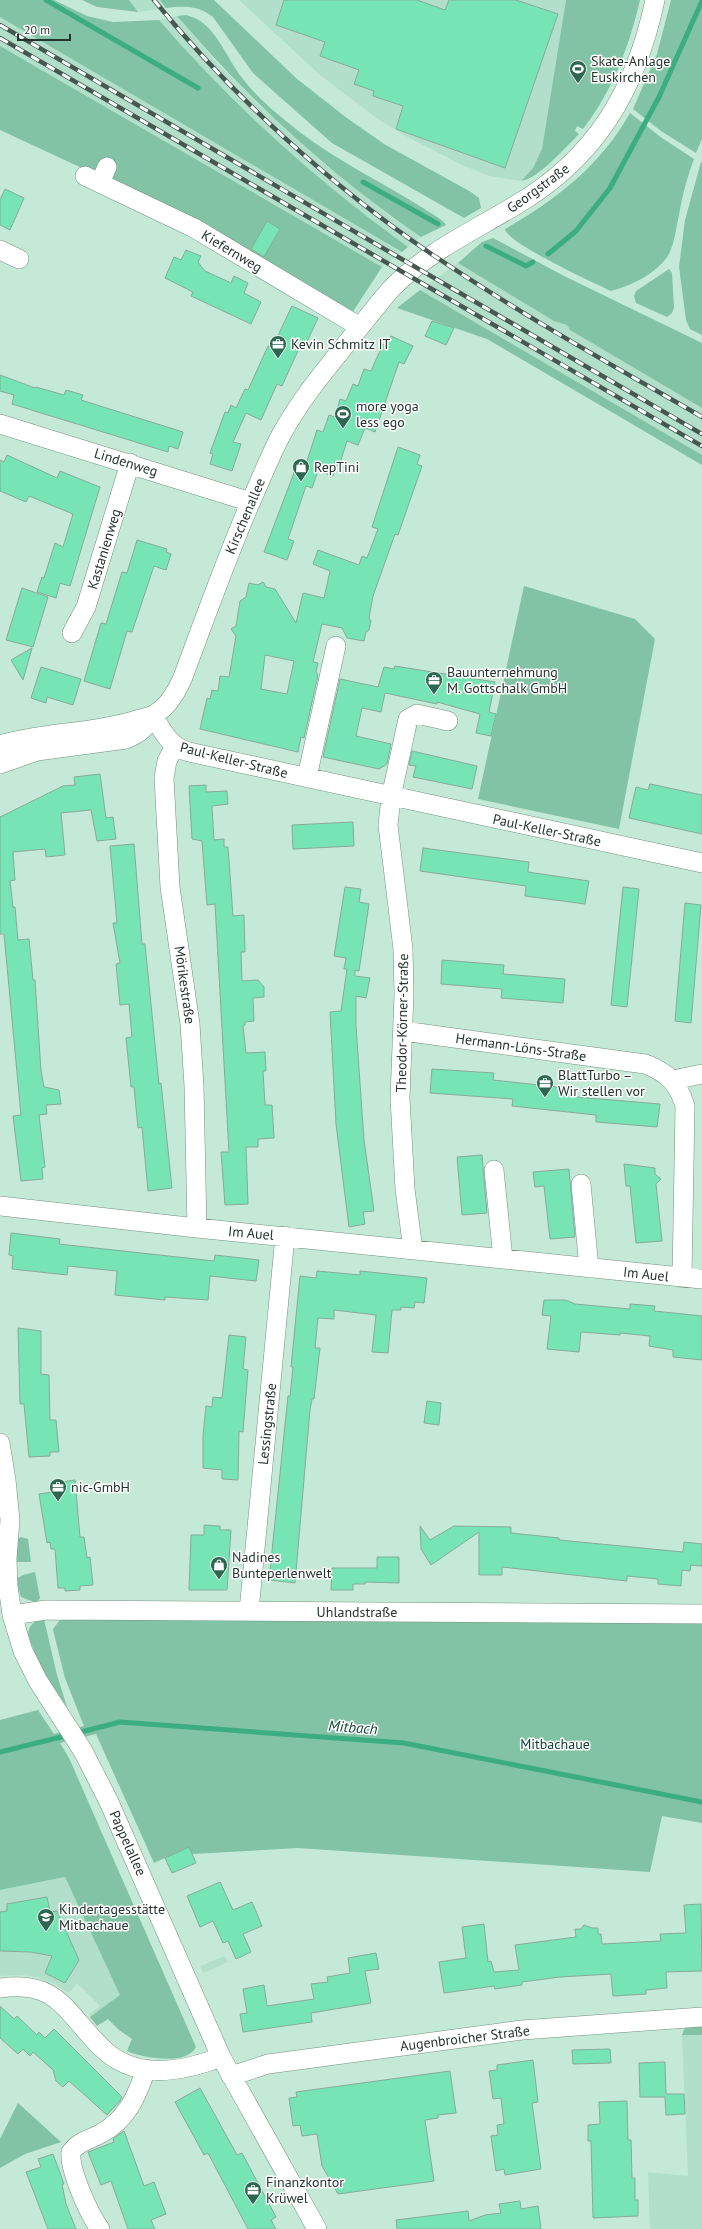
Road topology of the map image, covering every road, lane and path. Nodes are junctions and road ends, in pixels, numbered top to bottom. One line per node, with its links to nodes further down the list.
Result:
1 (655, 0): 5 (street, Georgstraße)
2 (97, 175): 5 (street, Kiefernweg)
3 (0, 250): 4 (street)
4 (18, 259)
5 (360, 327): 8 (street, Kirschenallee)
6 (0, 424): 7 (street, Lindenweg)
7 (130, 463): 8 (street, Lindenweg); 9 (street, Kastanienweg)
8 (251, 502): 11 (street, Kirschenallee)
9 (72, 633)
10 (336, 646): 16 (street, Paul-Keller-Straße)
11 (153, 715): 13 (street, Kirschenallee); 14 (street, Paul-Keller-Straße); 15 (street, Kirschenallee)
12 (448, 720): 17 (street)
13 (0, 744)
14 (175, 746): 16 (street, Paul-Keller-Straße); 25 (street, Mörikestraße)
15 (0, 764)
16 (307, 778): 17 (street, Paul-Keller-Straße)
17 (391, 797): 18 (street, Paul-Keller-Straße); 19 (street, Theodor-Körner-Straße)
18 (702, 863)
19 (403, 1031): 21 (street, Hermann-Löns-Straße); 27 (street, Theodor-Körner-Straße)
20 (702, 1074): 21 (street)
21 (673, 1080): 30 (street, Hermann-Löns-Straße)
22 (494, 1170): 28 (street)
23 (581, 1184): 29 (street)
24 (0, 1206): 25 (street, Im Auel)
25 (197, 1228): 26 (street, Im Auel)
26 (285, 1236): 27 (street, Im Auel); 33 (street, Lessingstraße)
27 (413, 1250): 28 (street, Im Auel)
28 (503, 1259): 29 (street, Im Auel)
29 (589, 1268): 30 (street, Im Auel)
30 (682, 1278): 31 (street, Im Auel)
31 (702, 1279)
32 (0, 1443): 34 (street, Pappelallee)
33 (249, 1611): 34 (street, Uhlandstraße); 35 (street, Uhlandstraße)
34 (12, 1614): 38 (street, Pappelallee)
35 (702, 1614)
36 (0, 1988): 39 (street)
37 (702, 2017): 40 (street, Augenbroicher Straße)
38 (221, 2058): 39 (street); 40 (street, Pappelallee)
39 (146, 2069): 41 (street)
40 (231, 2076): 42 (street, Pappelallee)
41 (100, 2229)
42 (317, 2229)

